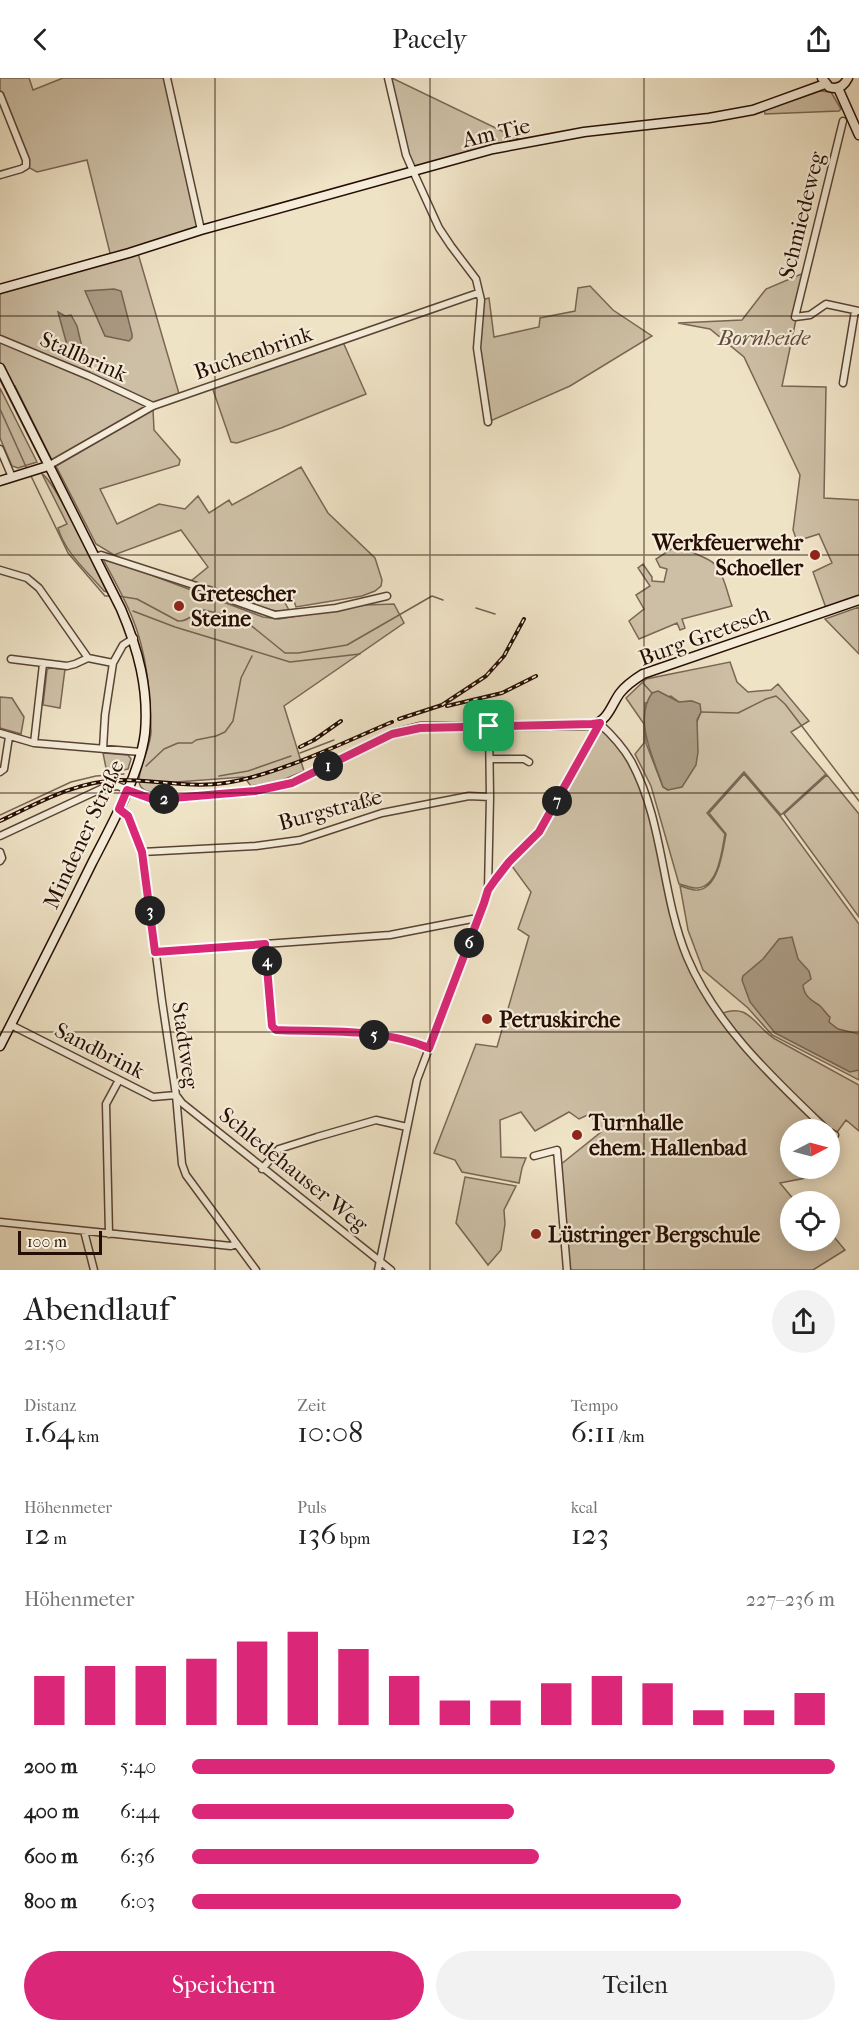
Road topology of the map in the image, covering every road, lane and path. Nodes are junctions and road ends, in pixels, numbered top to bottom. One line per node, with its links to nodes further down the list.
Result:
1 (166, 78): 11 (street)
2 (388, 78): 9 (street)
3 (848, 78): 5 (street)
4 (823, 80): 5 (street); 9 (street, Am Tie)
5 (840, 87): 8 (street)
6 (0, 95): 10 (street)
7 (843, 121): 14 (street, Schmiedeweg)
8 (859, 135)
9 (413, 171): 11 (street, Am Tie); 13 (street)
10 (0, 175)
11 (201, 230): 12 (street, Am Tie)
12 (0, 289)
13 (478, 293): 18 (street, Buchenbrink); 19 (street)
14 (857, 311): 17 (street)
15 (0, 339): 18 (street, Stallbrink)
16 (0, 368): 21 (street, Mindener Straße)
17 (843, 383)
18 (153, 406): 21 (street, Buchenbrink)
19 (488, 422)
20 (0, 449): 22 (street)
21 (48, 466): 22 (street); 24 (street, Mindener Straße)
22 (12, 477): 23 (street)
23 (0, 481)
24 (95, 557): 26 (street); 28 (street, Mindener Straße)
25 (0, 570): 30 (street)
26 (387, 596)
27 (859, 600): 33 (street, Burg Gretesch)
28 (134, 638): 31 (street); 39 (street, Mindener Straße)
29 (11, 658): 32 (street)
30 (87, 658): 31 (street); 32 (street)
31 (112, 663): 38 (street)
32 (43, 664): 37 (street)
33 (600, 723): 34 (street); 50 (street); 59 (street)
34 (489, 726): 40 (street); 43 (street)
35 (0, 734): 36 (street)
36 (9, 737): 37 (street); 42 (street)
37 (34, 743): 38 (street)
38 (103, 749): 39 (street)
39 (141, 752): 43 (street, Mindener Straße)
40 (490, 759): 41 (street); 44 (street)
41 (529, 762)
42 (0, 772)
43 (127, 790): 45 (street, Mindener Straße); 46 (street)
44 (490, 798): 48 (street, Burgstraße); 50 (street)
45 (119, 809): 48 (street, Stadtweg); 54 (street, Mindener Straße)
46 (0, 836)
47 (0, 852): 49 (street)
48 (142, 852): 53 (street, Stadtweg)
49 (0, 861)
50 (488, 890): 51 (street)
51 (478, 919): 52 (street); 56 (street)
52 (265, 944): 53 (street); 56 (street)
53 (155, 952): 58 (street, Stadtweg)
54 (11, 1025): 55 (street, Mindener Straße); 57 (street, Sandbrink)
55 (0, 1046)
56 (429, 1048): 60 (street)
57 (118, 1080): 58 (street, Sandbrink); 65 (street)
58 (176, 1095): 62 (street, Schledehauser Weg); 66 (street, Stadtweg)
59 (816, 1119)
60 (407, 1126): 62 (street); 67 (street)
61 (534, 1156): 72 (street)
62 (262, 1169): 67 (street, Schledehauser Weg)
63 (0, 1222): 64 (street)
64 (84, 1232): 65 (street); 68 (street)
65 (109, 1234): 66 (street)
66 (235, 1244): 69 (street, Stadtweg)
67 (380, 1261): 70 (street); 71 (street, Schledehauser Weg)
68 (94, 1270)
69 (256, 1270)
70 (378, 1270)
71 (391, 1270)
72 (567, 1270)

